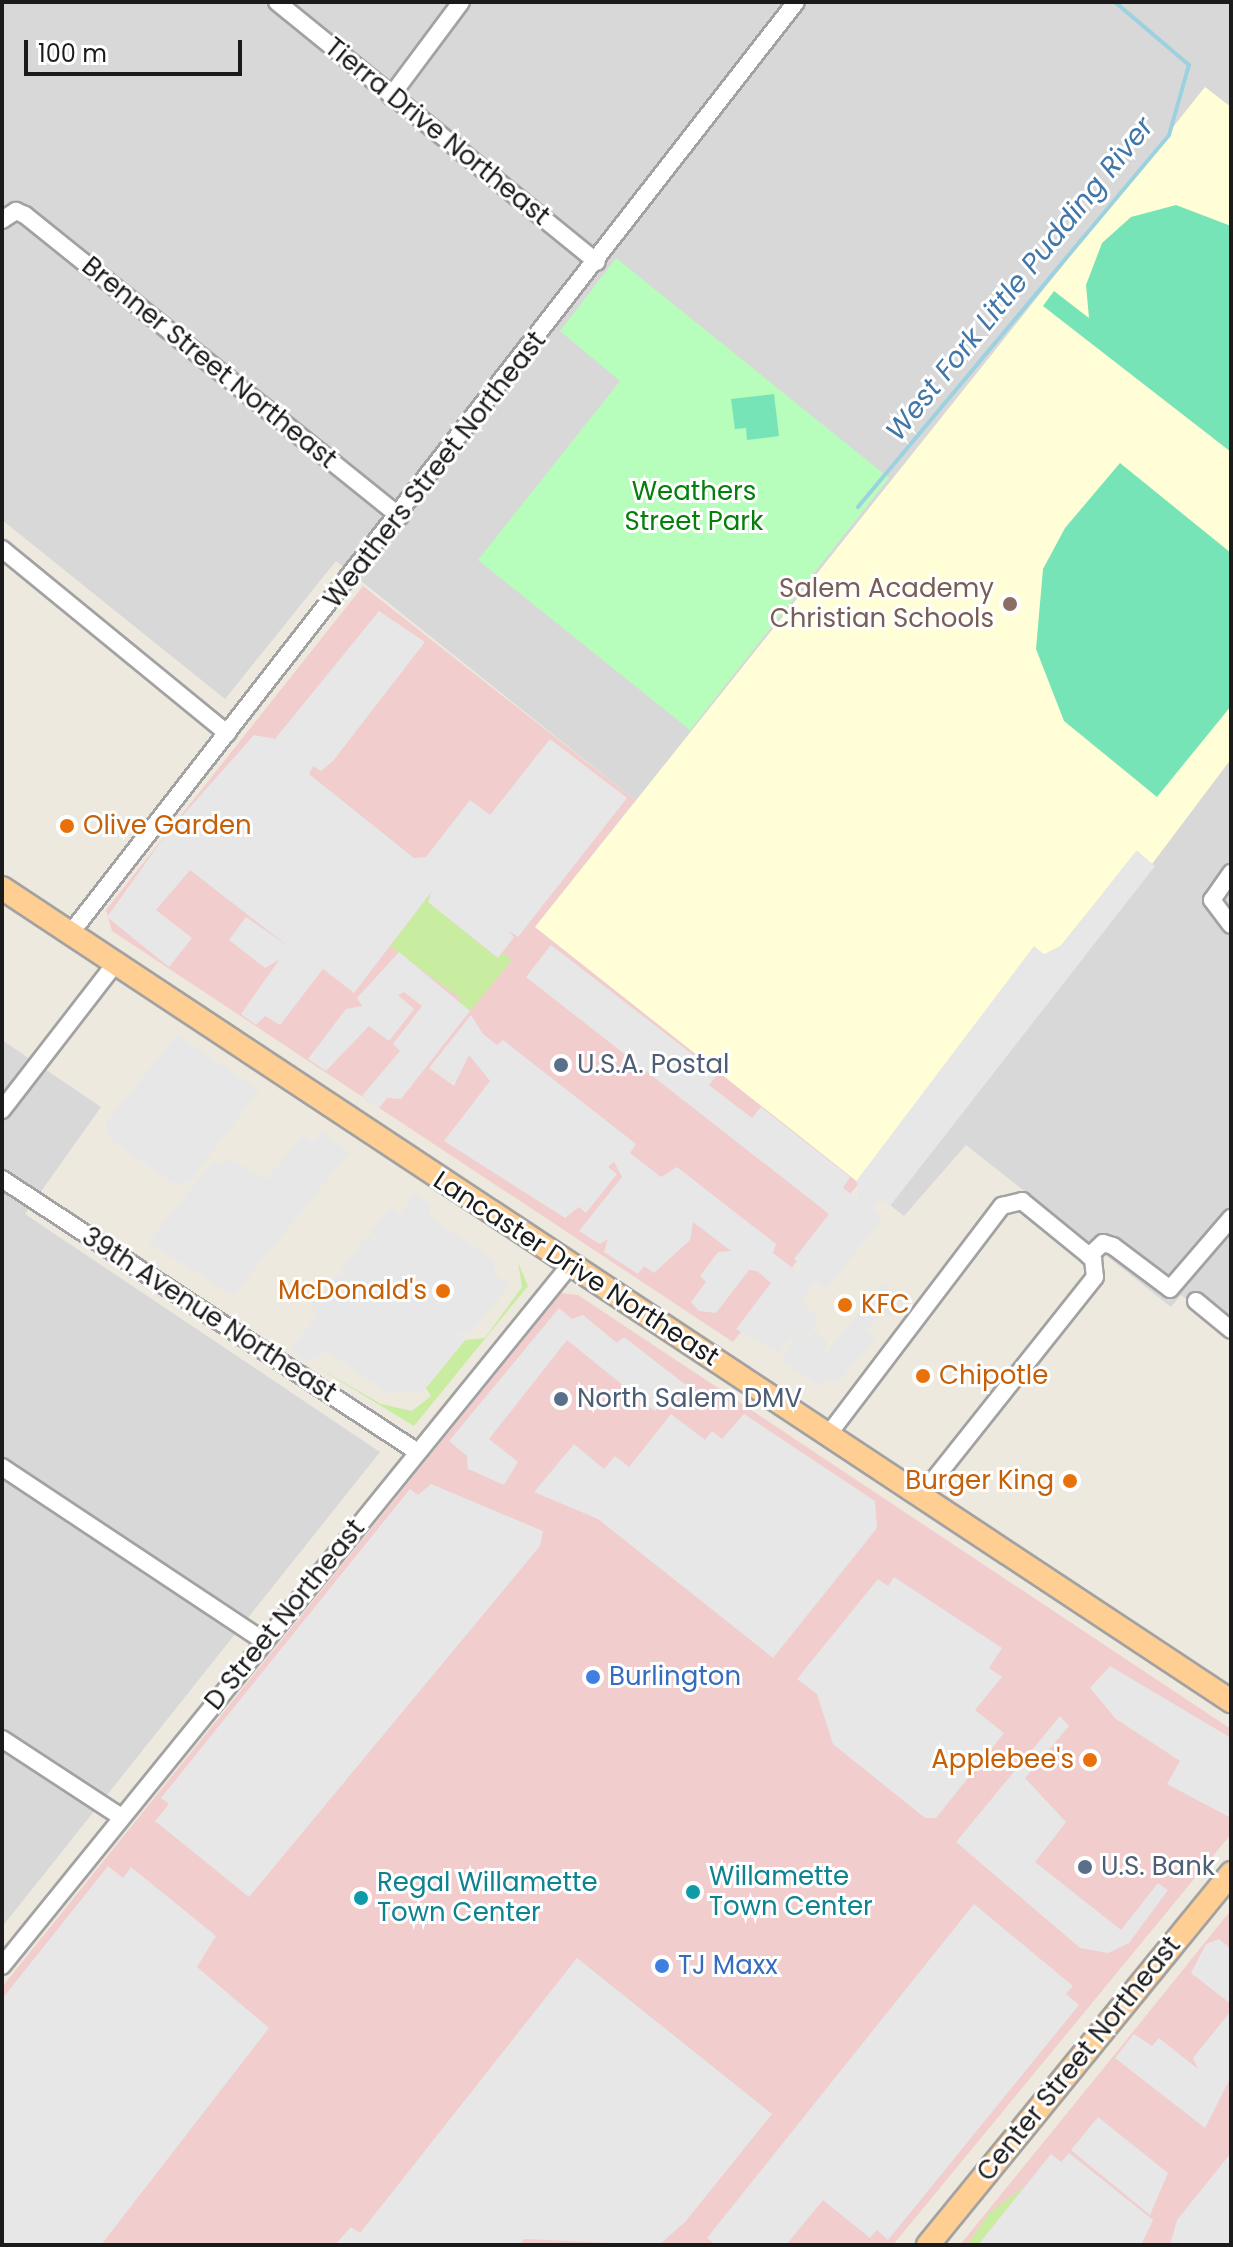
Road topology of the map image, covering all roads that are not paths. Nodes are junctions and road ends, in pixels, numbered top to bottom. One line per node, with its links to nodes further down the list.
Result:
1 (277, 2): 4 (street, Tierra Drive Northeast)
2 (461, 2): 4 (street)
3 (796, 2): 6 (street, Weathers Street Northeast)
4 (391, 96): 6 (street, Tierra Drive Northeast)
5 (2, 220): 7 (street, Brenner Street Northeast)
6 (597, 262): 7 (street, Weathers Street Northeast)
7 (400, 516): 9 (street, Weathers Street Northeast)
8 (2, 549): 9 (street)
9 (227, 733): 13 (street, Weathers Street Northeast)
10 (1231, 873): 12 (street)
11 (2, 888): 13 (main road, Lancaster Drive Northeast)
12 (1231, 925)
13 (70, 934): 14 (main road, Lancaster Drive Northeast)
14 (115, 964): 15 (street); 19 (main road, Lancaster Drive Northeast)
15 (2, 1110)
16 (2, 1179): 23 (street, 39th Avenue Northeast)
17 (1231, 1218): 18 (street)
18 (1093, 1262): 22 (street); 25 (street)
19 (570, 1265): 22 (main road, Lancaster Drive Northeast); 23 (street, D Street Northeast)
20 (1196, 1301): 21 (street)
21 (1231, 1330)
22 (828, 1435): 25 (main road, Lancaster Drive Northeast)
23 (417, 1452): 26 (street, D Street Northeast)
24 (2, 1467): 26 (street)
25 (920, 1497): 27 (main road, Lancaster Drive Northeast)
26 (264, 1641): 29 (street, D Street Northeast)
27 (1231, 1701)
28 (2, 1739): 29 (street)
29 (121, 1817): 31 (street, D Street Northeast)
30 (1231, 1873): 32 (main road, Center Street Northeast)
31 (2, 1966)
32 (928, 2245)

